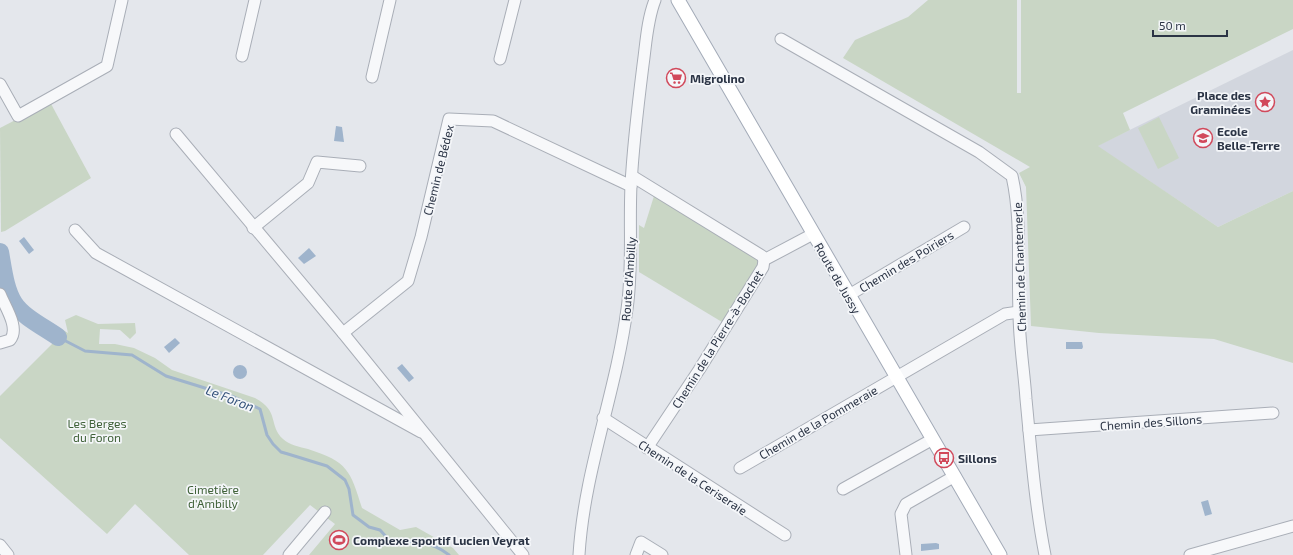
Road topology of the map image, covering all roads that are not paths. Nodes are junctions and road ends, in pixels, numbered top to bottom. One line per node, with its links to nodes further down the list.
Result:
1 (122, 0): 11 (street)
2 (255, 0): 8 (street)
3 (390, 0): 10 (street)
4 (515, 0): 9 (street)
5 (656, 0): 14 (street, Route d'Ambilly)
6 (678, 0): 18 (main road, Route de Jussy)
7 (781, 39): 22 (street, Chemin de Chantemerle)
8 (242, 56)
9 (500, 59)
10 (372, 77)
11 (0, 84)
12 (176, 134): 16 (street)
13 (360, 166): 16 (street)
14 (631, 181): 19 (street, Chemin de la Pierre-à-Bochet); 23 (street, Chemin de Bédex); 27 (street, Route d'Ambilly)
15 (964, 227): 21 (street, Chemin des Poiriers)
16 (253, 228): 23 (street)
17 (75, 230): 29 (street)
18 (813, 234): 19 (street); 21 (main road, Route de Jussy)
19 (764, 260): 31 (street, Chemin de la Pierre-à-Bochet)
20 (0, 294): 24 (street)
21 (849, 295): 25 (main road, Route de Jussy)
22 (1019, 312): 25 (street, Chemin de la Pommeraie); 28 (street, Chemin de Chantemerle)
23 (343, 333): 29 (street)
24 (0, 343)
25 (897, 377): 30 (main road, Route de Jussy); 32 (street, Chemin de la Pommeraie)
26 (1273, 413): 28 (street, Chemin des Sillons)
27 (603, 418): 31 (street, Chemin de la Ceriseraie); 42 (street, Route d'Ambilly)
28 (1029, 430): 47 (street, Chemin de Chantemerle)
29 (425, 434): 41 (street)
30 (933, 439): 33 (main road, Route de Jussy); 34 (street)
31 (647, 448): 37 (street, Chemin de la Ceriseraie)
32 (740, 468)
33 (955, 476): 45 (street); 46 (main road, Route de Jussy)
34 (843, 489)
35 (325, 512): 40 (street)
36 (1293, 526): 48 (street)
37 (785, 535)
38 (0, 545): 39 (street)
39 (8, 555)
40 (289, 555)
41 (523, 555)
42 (579, 555)
43 (636, 555): 44 (street)
44 (662, 555)
45 (906, 555)
46 (1000, 555)
47 (1046, 555)
48 (1190, 555)

